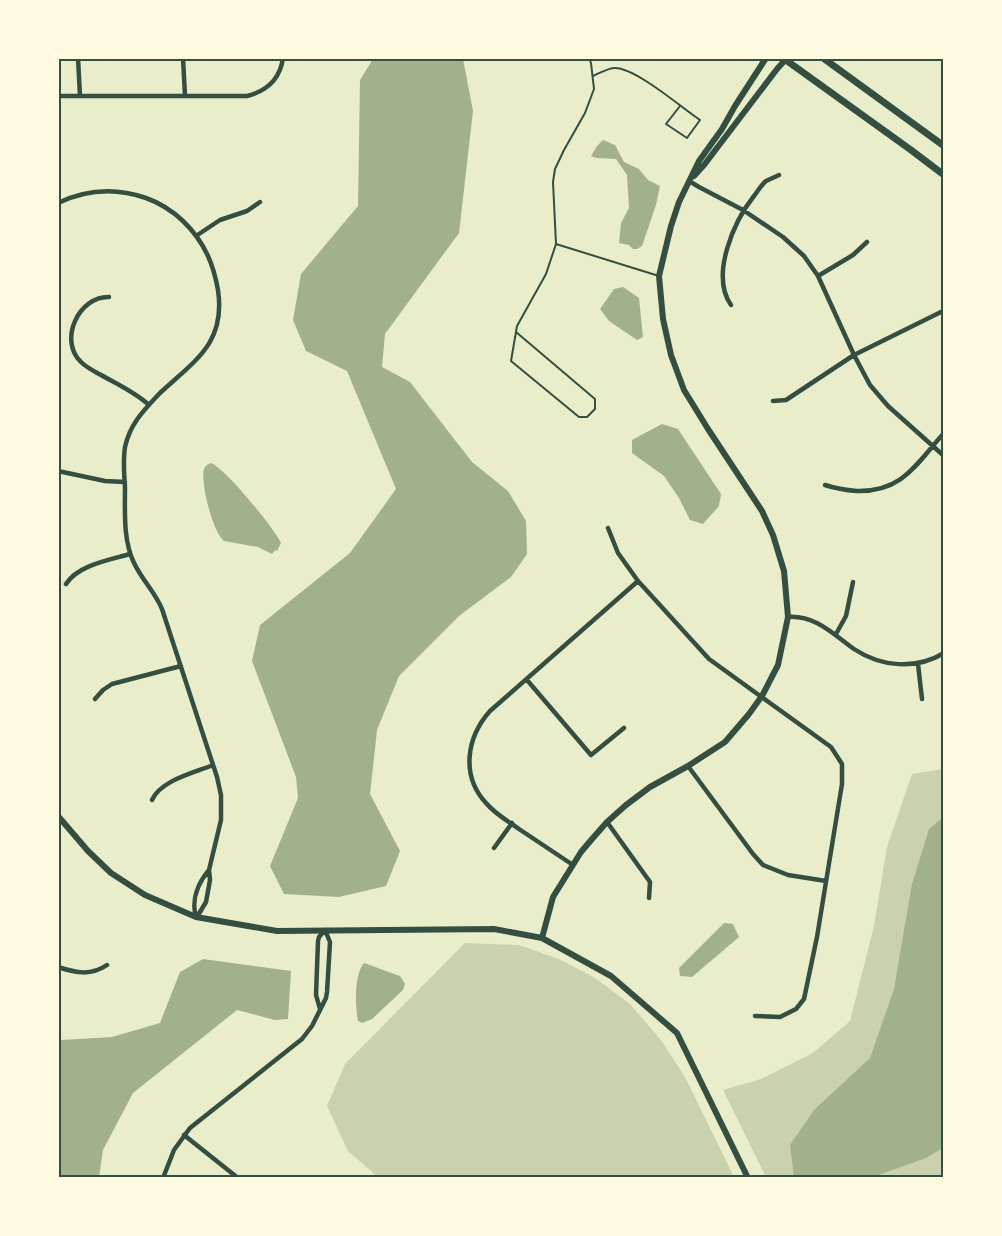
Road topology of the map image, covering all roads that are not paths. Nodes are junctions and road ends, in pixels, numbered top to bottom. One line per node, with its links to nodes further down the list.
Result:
1 (78, 58): 10 (street)
2 (183, 58): 11 (street)
3 (283, 58): 11 (street)
4 (588, 58): 8 (lane)
5 (765, 58): 16 (street)
6 (823, 58): 13 (main road)
7 (785, 59): 15 (main road); 16 (street)
8 (593, 76): 12 (lane); 22 (lane)
9 (58, 96): 10 (street)
10 (80, 96): 11 (street)
11 (185, 96)
12 (680, 106): 12 (lane)
13 (944, 146)
14 (778, 175): 19 (street)
15 (944, 176)
16 (690, 181): 19 (street); 23 (street)
17 (260, 201): 20 (street)
18 (58, 203): 20 (street)
19 (743, 210): 24 (street); 26 (street)
20 (196, 236): 31 (street)
21 (867, 242): 24 (street)
22 (556, 244): 23 (lane); 28 (lane)
23 (659, 276): 43 (street)
24 (819, 276): 29 (street)
25 (110, 297): 31 (street)
26 (731, 305)
27 (941, 312): 29 (street)
28 (516, 332): 28 (lane)
29 (854, 356): 30 (street); 33 (street)
30 (773, 401)
31 (149, 405): 36 (street)
32 (944, 433): 33 (street)
33 (932, 446): 34 (street); 37 (street)
34 (944, 456)
35 (58, 471): 36 (street)
36 (125, 482): 39 (street)
37 (825, 485)
38 (609, 528): 40 (street)
39 (130, 554): 42 (street); 47 (street)
40 (638, 581): 48 (street); 49 (street)
41 (854, 582): 44 (street)
42 (66, 584)
43 (788, 617): 44 (street); 49 (street)
44 (836, 634): 46 (street)
45 (944, 653): 46 (street)
46 (918, 664): 51 (street)
47 (181, 666): 50 (street); 53 (street)
48 (527, 680): 52 (street); 58 (street)
49 (762, 696): 54 (street); 62 (street)
50 (95, 699)
51 (922, 699)
52 (624, 728)
53 (213, 765): 55 (street); 61 (street)
54 (688, 766): 57 (street); 62 (street)
55 (152, 800)
56 (58, 816): 64 (street)
57 (607, 822): 60 (street); 63 (street)
58 (512, 823): 59 (street); 60 (street)
59 (494, 848)
60 (573, 866): 66 (street)
61 (209, 870): 64 (street); 64 (street)
62 (826, 881): 70 (street)
63 (649, 898)
64 (196, 917): 65 (street)
65 (325, 930): 66 (street); 69 (street); 69 (street)
66 (542, 938): 74 (street)
67 (107, 965): 68 (street)
68 (58, 967)
69 (320, 1010): 71 (street)
70 (755, 1016)
71 (184, 1135): 72 (street); 73 (street)
72 (163, 1178)
73 (238, 1178)
74 (748, 1178)

